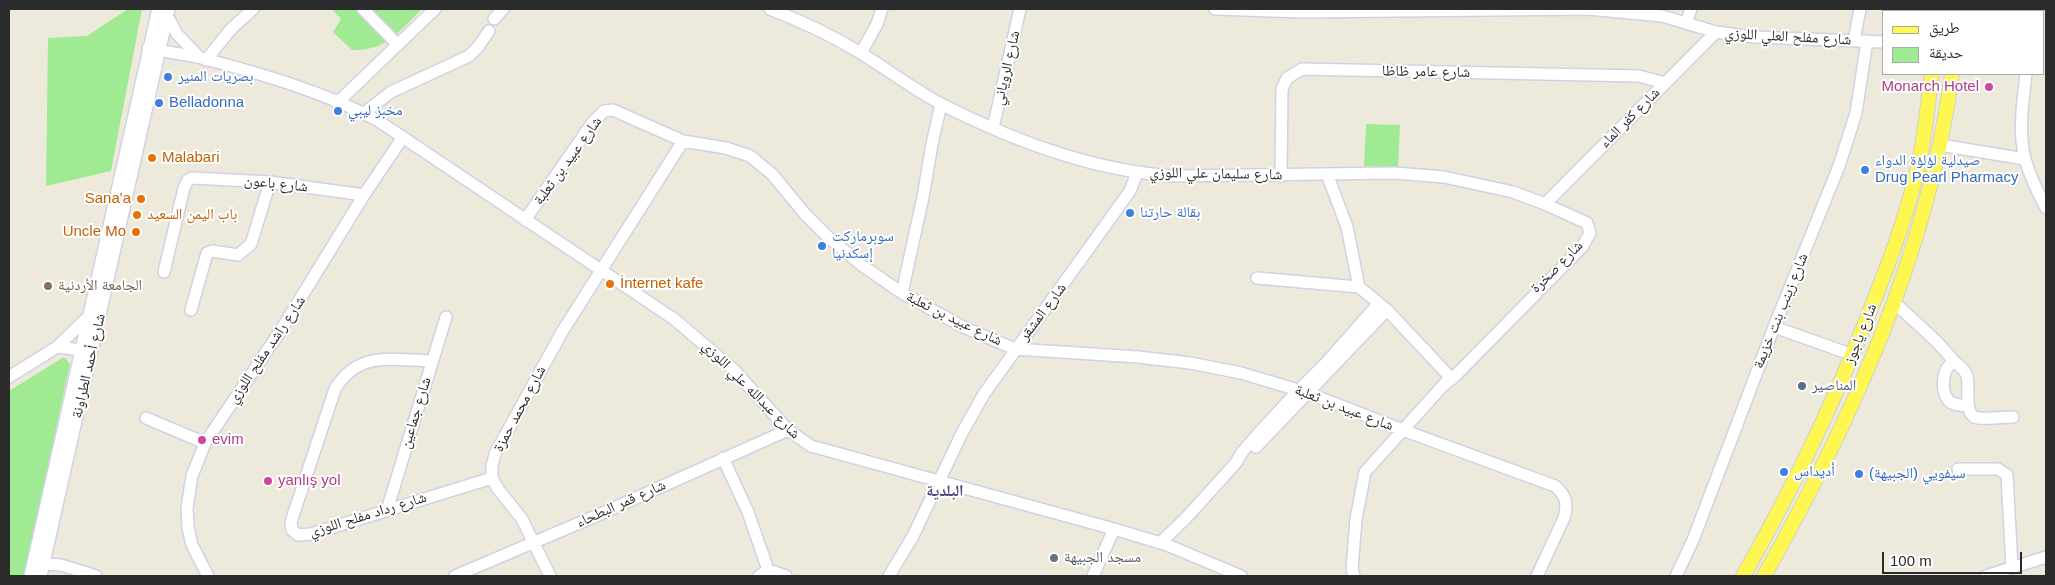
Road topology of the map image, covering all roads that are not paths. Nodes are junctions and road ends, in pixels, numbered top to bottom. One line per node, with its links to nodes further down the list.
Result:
1 (158, 9): 23 (street, شارع أحمد الطراونة)
2 (254, 9): 25 (street)
3 (364, 9): 22 (street)
4 (436, 9): 22 (street)
5 (503, 9): 15 (street)
6 (770, 9): 24 (street, شارع سليمان علي اللوزي)
7 (882, 9): 24 (street)
8 (1020, 9): 33 (street, شارع الروياني)
9 (1215, 9): 13 (street, شارع مفلح العلي اللوزي)
10 (1691, 9): 16 (street)
11 (1860, 9): 19 (street)
12 (1527, 10): 13 (street, شارع مفلح العلي اللوزي); 16 (street, شارع مفلح العلي اللوزي)
13 (1302, 11)
14 (168, 13): 23 (street, شارع أحمد الطراونة); 25 (street)
15 (494, 20)
16 (1686, 23): 18 (street, شارع مفلح العلي اللوزي)
17 (489, 31): 32 (street)
18 (1716, 32): 19 (street, شارع مفلح العلي اللوزي); 29 (street, شارع كفر الماء)
19 (1854, 41): 20 (street, شارع مفلح العلي اللوزي)
20 (1867, 41): 21 (street, شارع مفلح العلي اللوزي); 57 (street, شارع زينب بنت خزيمة)
21 (1882, 42)
22 (398, 45): 30 (street)
23 (154, 49): 25 (street, شارع عبدالله علي اللوزي); 55 (street, شارع أحمد الطراونة); 82 (street, شارع أحمد الطراونة)
24 (861, 53): 31 (street, شارع سليمان علي اللوزي)
25 (203, 58): 30 (street, شارع عبدالله علي اللوزي)
26 (1932, 75): 61 (main road, شارع ياجوز)
27 (1952, 75): 36 (main road, شارع ياجوز)
28 (2026, 75): 37 (street)
29 (1665, 83): 40 (street, شارع عامر ظاظا); 43 (street, شارع كفر الماء)
30 (337, 103): 32 (street, شارع عبدالله علي اللوزي)
31 (941, 104): 33 (street, شارع سليمان علي اللوزي); 51 (street)
32 (364, 113): 34 (street, شارع عبدالله علي اللوزي)
33 (993, 128): 38 (street, شارع سليمان علي اللوزي)
34 (403, 137): 42 (street, شارع راشد مفلح اللوزي); 45 (street, شارع عبدالله علي اللوزي)
35 (683, 140): 45 (street, شارع عبيد بن ثعلبة); 48 (street, شارع محمد حمزة); 51 (street, شارع عبيد بن ثعلبة)
36 (1940, 145): 37 (street); 52 (main road, شارع ياجوز)
37 (2025, 159): 44 (street)
38 (1137, 173): 40 (street, شارع سليمان علي اللوزي); 59 (street, شارع المشقر)
39 (1327, 174): 40 (street, شارع سليمان علي اللوزي); 43 (street, شارع سليمان علي اللوزي); 50 (street)
40 (1282, 176)
41 (270, 182): 42 (street, شارع باعون); 47 (street, شارع باعون); 54 (street)
42 (364, 195): 72 (street, شارع راشد مفلح اللوزي)
43 (1545, 204): 46 (street, شارع سليمان علي اللوزي)
44 (2046, 208)
45 (525, 220): 48 (street, شارع عبدالله علي اللوزي)
46 (1589, 236): 65 (street, شارع صخرة)
47 (164, 272)
48 (602, 272): 70 (street, شارع عبدالله علي اللوزي); 75 (street, شارع محمد حمزة)
49 (1257, 278): 50 (street)
50 (1359, 287): 53 (street)
51 (902, 294): 59 (street, شارع عبيد بن ثعلبة)
52 (1894, 302): 63 (street); 99 (main road, شارع ياجوز)
53 (1383, 307): 65 (street); 66 (street)
54 (191, 310)
55 (88, 317): 58 (street); 60 (street, شارع أحمد الطراونة)
56 (446, 317): 62 (street, شارع جماعين)
57 (1774, 327): 61 (street); 97 (street, شارع زينب بنت خزيمة)
58 (57, 346): 60 (street); 64 (street)
59 (1015, 349): 66 (street, شارع عبيد بن ثعلبة); 76 (street, شارع المشقر)
60 (81, 350): 85 (street, شارع أحمد الطراونة)
61 (1853, 355): 98 (main road, شارع ياجوز)
62 (432, 361): 77 (street, شارع جماعين); 77 (street, شارع رداد مفلح اللوزي)
63 (1954, 362): 67 (street); 67 (street)
64 (9, 377)
65 (1449, 380): 71 (street, شارع صخرة)
66 (1303, 391): 71 (street, شارع عبيد بن ثعلبة); 80 (street)
67 (1968, 406): 68 (street)
68 (2013, 417)
69 (146, 418): 72 (street)
70 (788, 430): 73 (street, شارع قمر البطحاء); 76 (street, شارع عبدالله علي اللوزي)
71 (1403, 430): 95 (street, شارع صخرة); 96 (street, شارع عبيد بن ثعلبة)
72 (205, 443): 88 (street, شارع راشد مفلح اللوزي)
73 (722, 458): 79 (street, شارع قمر البطحاء); 84 (street)
74 (1958, 469): 83 (street)
75 (492, 478): 77 (street, شارع رداد مفلح اللوزي); 79 (street)
76 (940, 481): 78 (street, شارع عبدالله علي اللوزي); 92 (street, شارع المشقر)
77 (387, 510)
78 (1114, 529): 80 (street, شارع عبدالله علي اللوزي); 93 (street)
79 (533, 542): 89 (street, شارع قمر البطحاء); 90 (street)
80 (1160, 543): 94 (street, شارع عبدالله علي اللوزي)
81 (2046, 556): 83 (street)
82 (44, 564): 86 (street, شارع أحمد الطراونة); 87 (street)
83 (2012, 568): 100 (street)
84 (764, 573): 91 (street)
85 (30, 576)
86 (41, 576)
87 (96, 576)
88 (208, 576)
89 (454, 576)
90 (550, 576)
91 (786, 576)
92 (889, 576)
93 (1093, 576)
94 (1241, 576)
95 (1354, 576)
96 (1537, 576)
97 (1676, 576)
98 (1743, 576)
99 (1764, 576)
100 (1986, 576)

